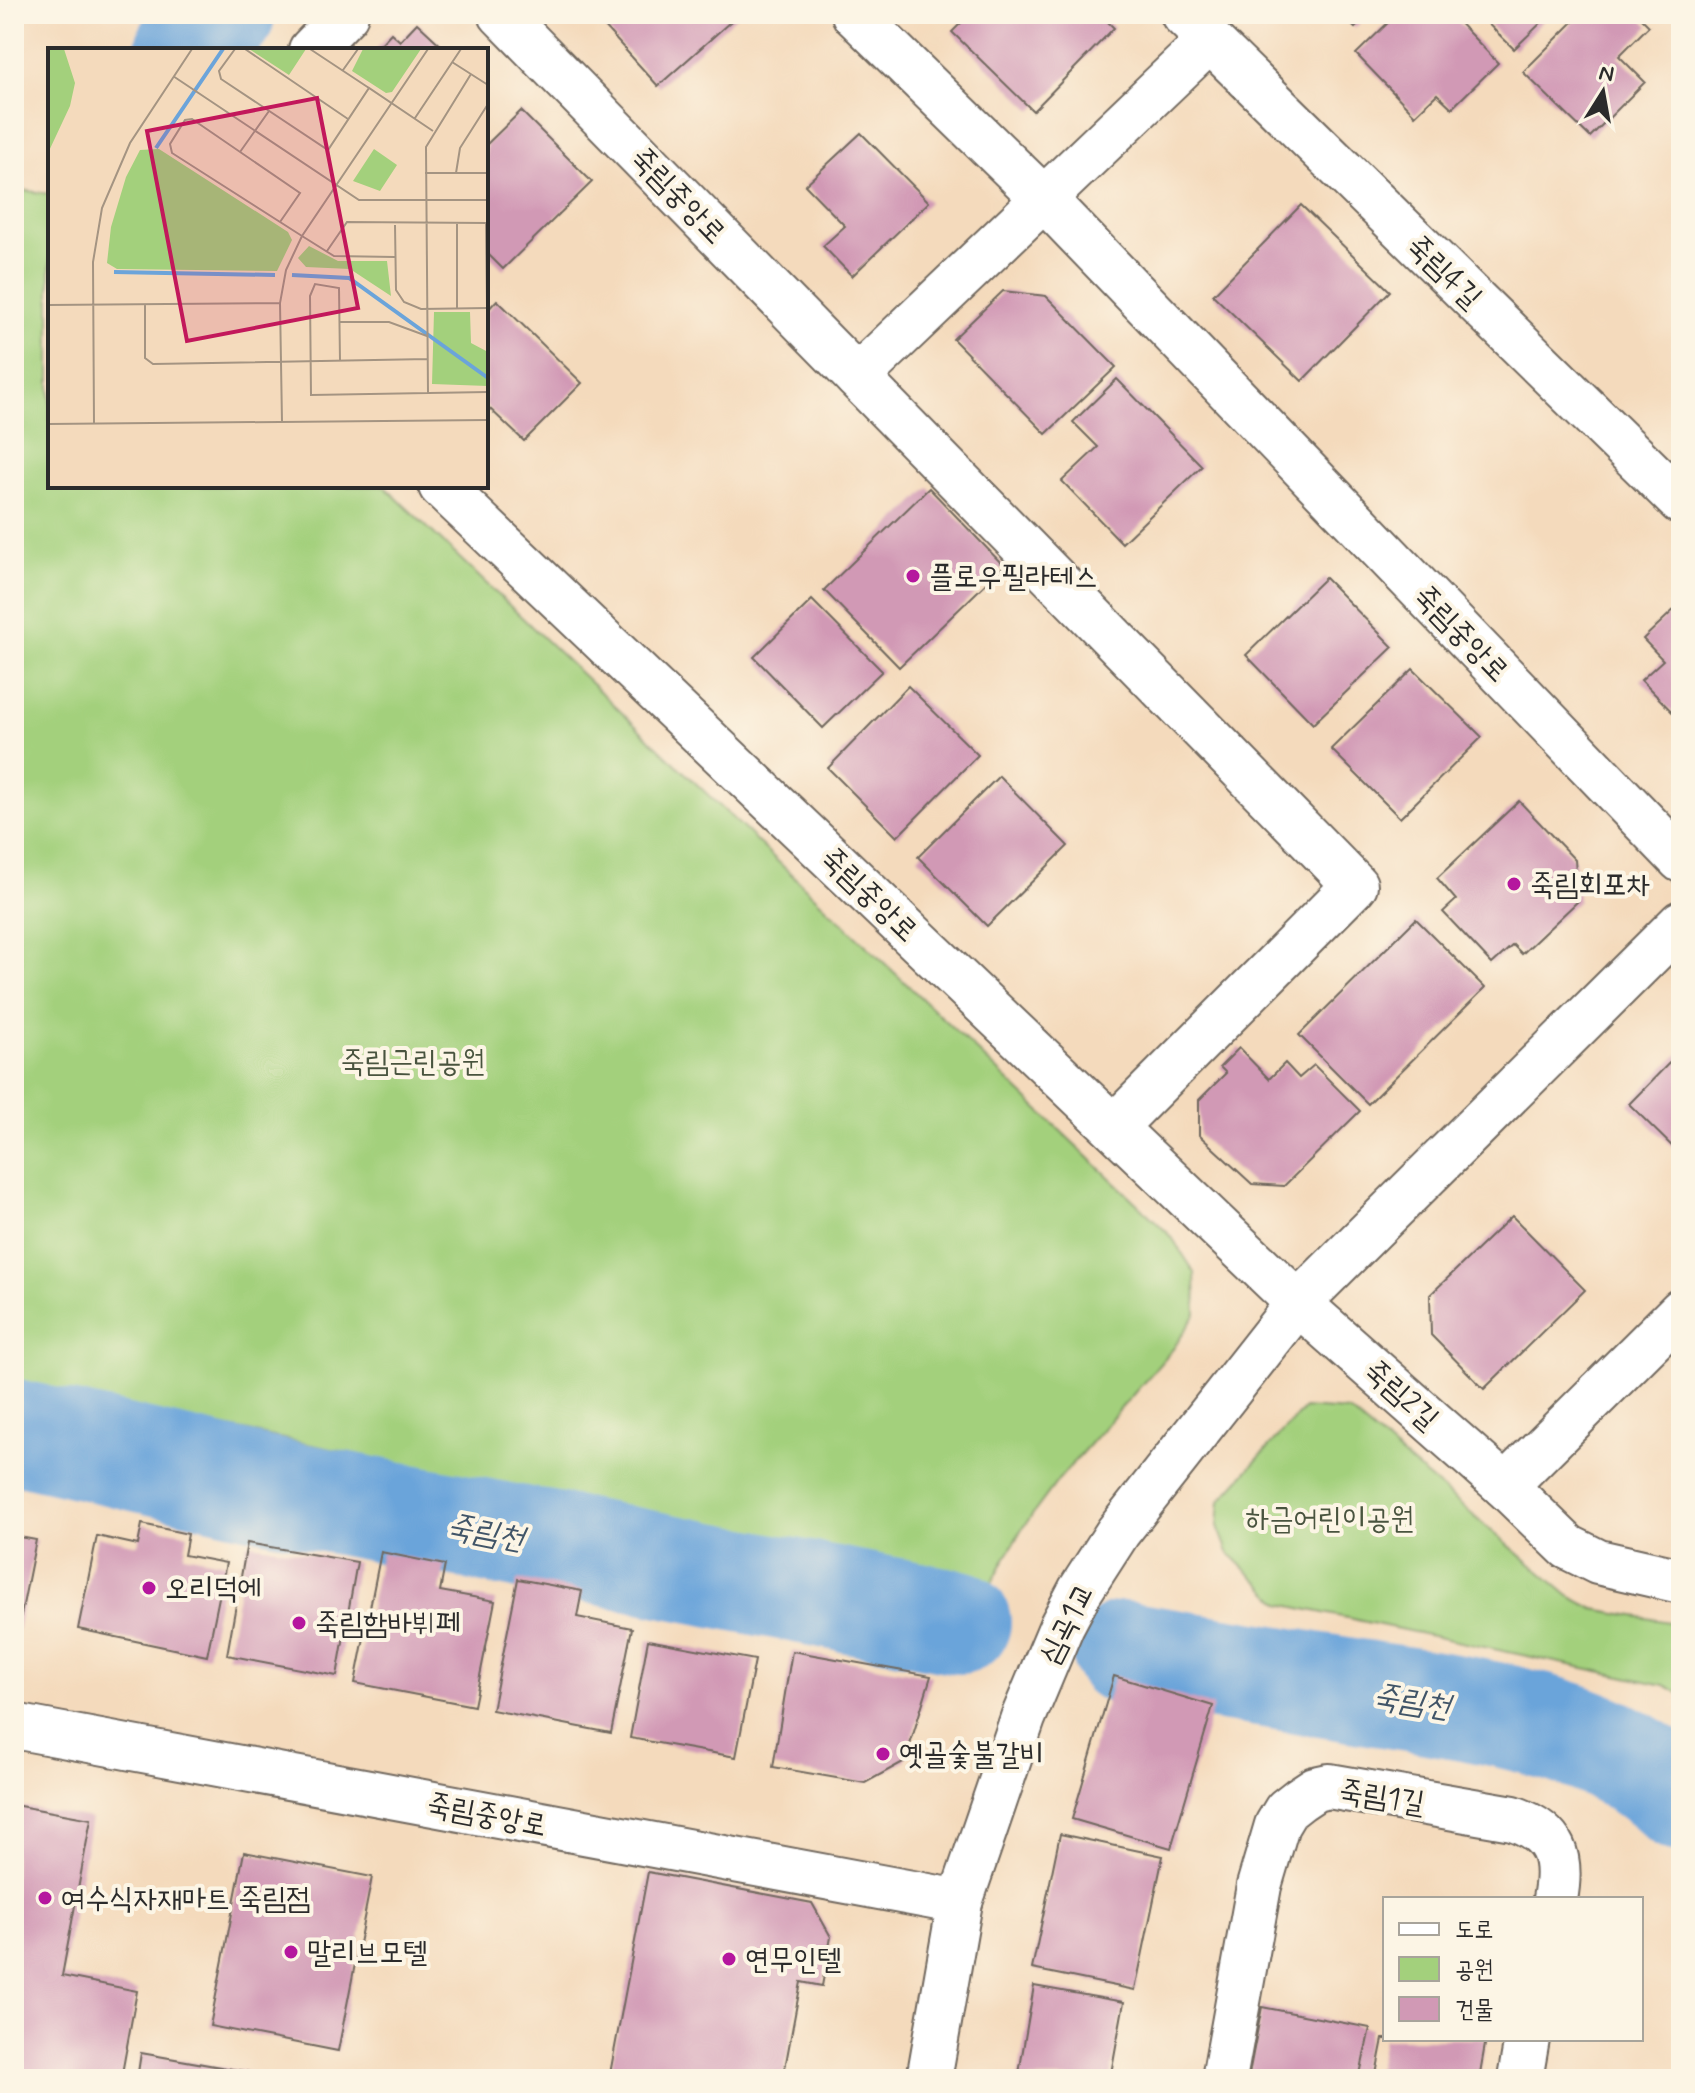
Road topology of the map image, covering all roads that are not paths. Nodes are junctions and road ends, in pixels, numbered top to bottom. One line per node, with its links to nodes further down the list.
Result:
1 (346, 14): 5 (street)
2 (501, 14): 7 (street, 죽림중앙로)
3 (854, 14): 6 (street, 죽림중앙로)
4 (1196, 27): 6 (street, 죽림4길); 9 (street, 죽림4길)
5 (313, 48)
6 (1044, 199): 7 (street); 10 (street, 죽림중앙로)
7 (857, 377): 12 (street, 죽림중앙로)
8 (443, 488): 12 (street, 죽림중앙로)
9 (1681, 502)
10 (1681, 860)
11 (1681, 923): 13 (street)
12 (1114, 1127): 13 (street, 죽림중앙로)
13 (1298, 1303): 15 (street, 죽림2길); 19 (street, 심곡1교)
14 (1681, 1311): 15 (street)
15 (1505, 1486): 16 (street, 죽림2길)
16 (1681, 1581)
17 (14, 1726): 19 (street, 죽림중앙로)
18 (1555, 1897): 22 (street, 죽림1길)
19 (960, 1902): 21 (street)
20 (1527, 2041): 23 (street)
21 (929, 2079)
22 (1224, 2079)
23 (1520, 2079)

